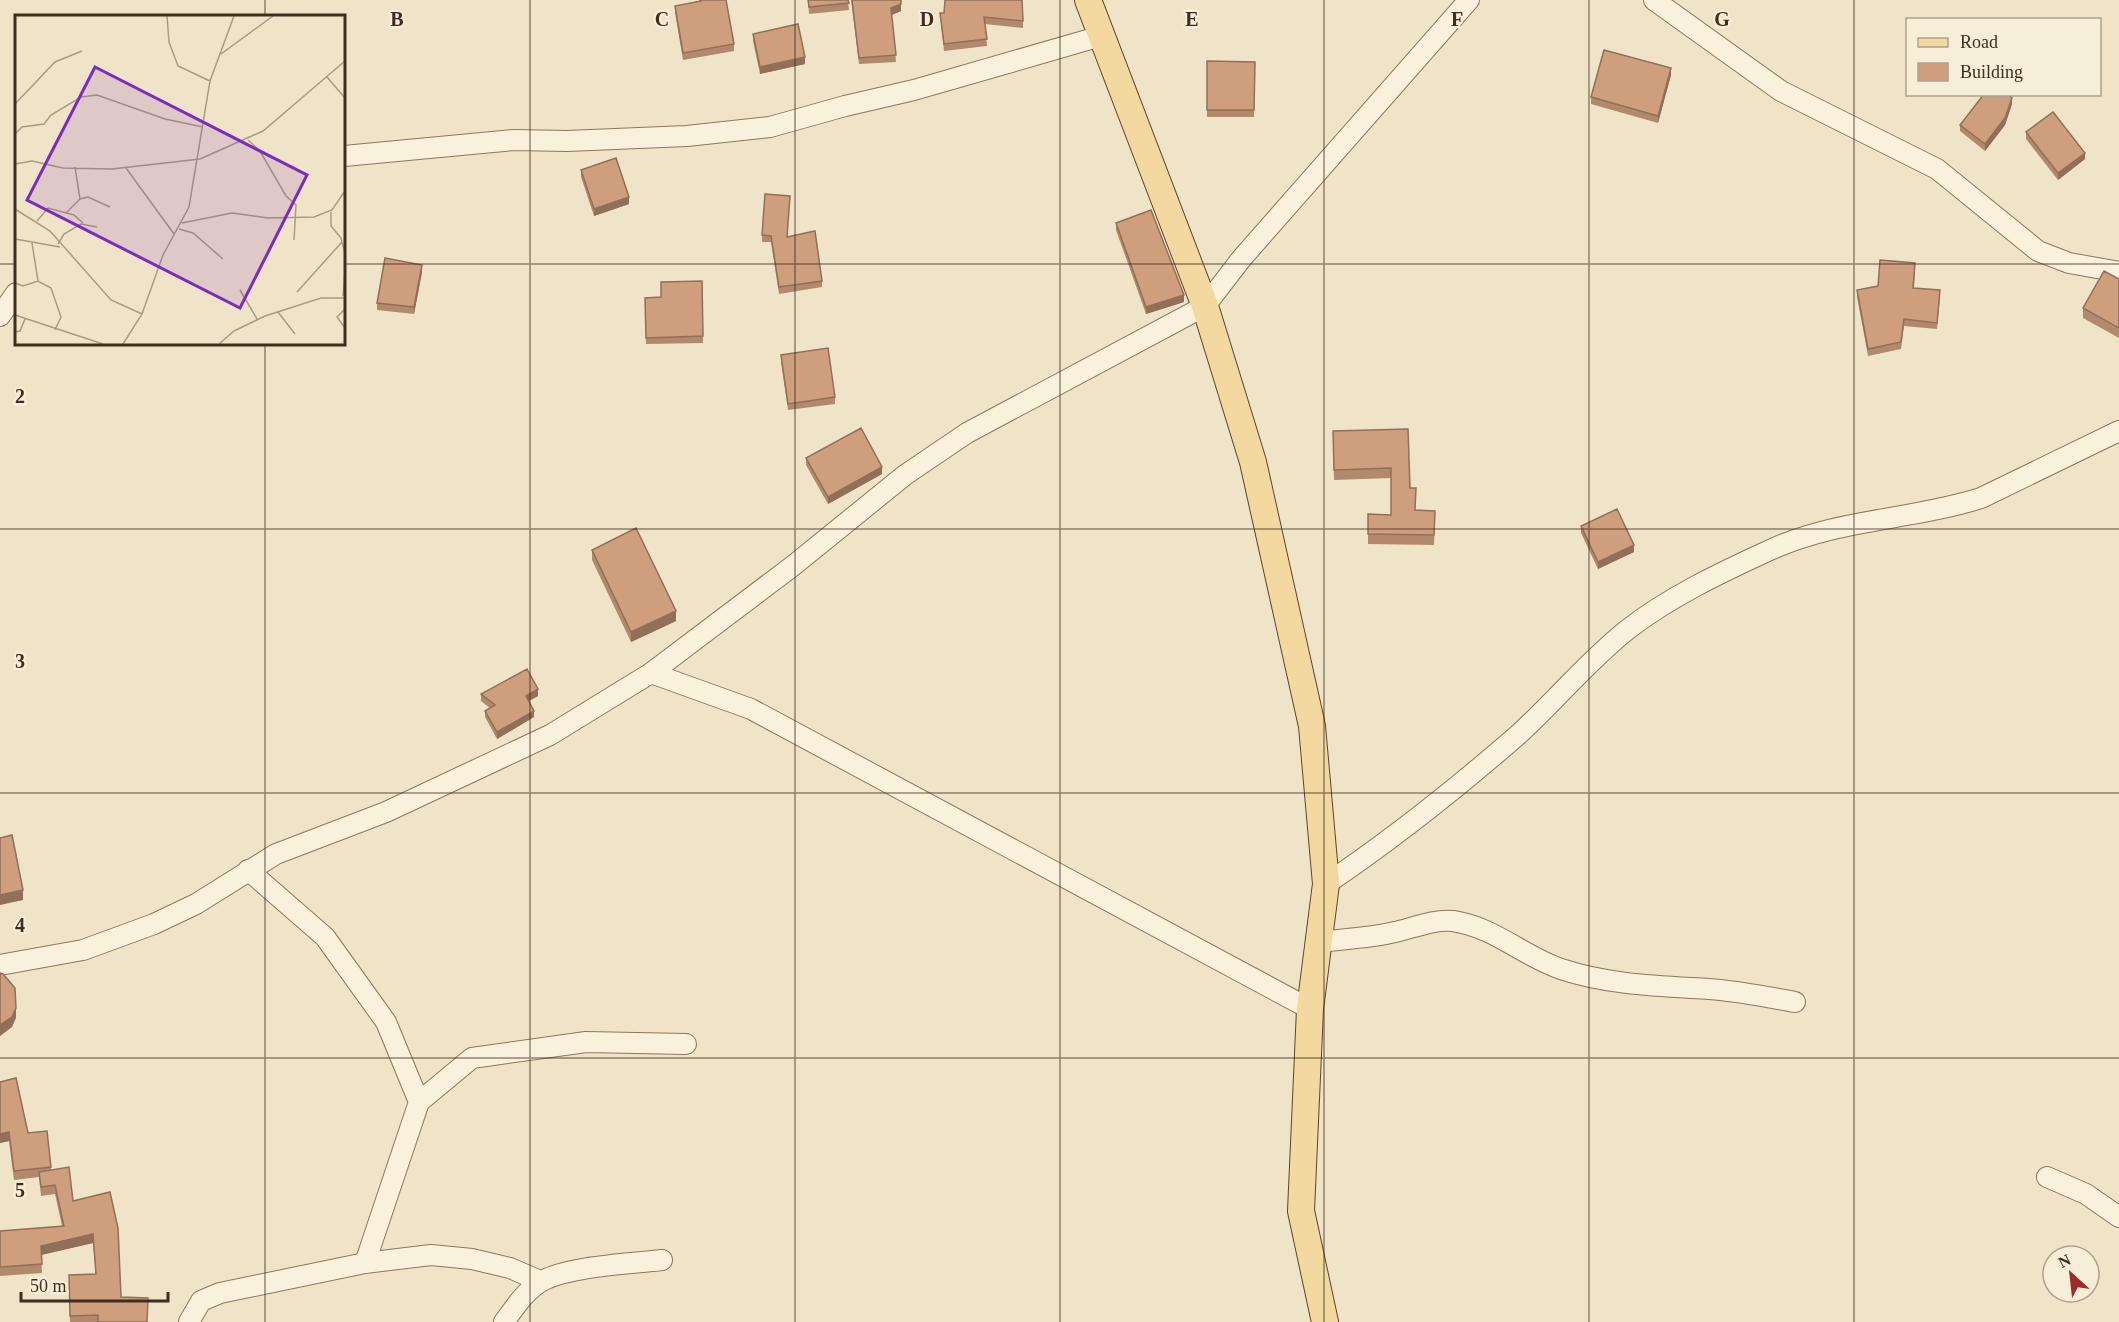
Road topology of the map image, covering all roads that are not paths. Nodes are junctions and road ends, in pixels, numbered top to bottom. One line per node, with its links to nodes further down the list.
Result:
1 (1088, 0): 4 (main road)
2 (1469, 0): 8 (street)
3 (1654, 0): 6 (street)
4 (1101, 36): 5 (street); 8 (main road)
5 (345, 156)
6 (2119, 272)
7 (15, 294): 9 (street)
8 (1205, 306): 11 (street); 13 (main road)
9 (0, 316)
10 (2119, 431): 13 (street)
11 (651, 673): 12 (street); 17 (street)
12 (248, 870): 15 (street); 19 (street)
13 (1326, 884): 14 (main road)
14 (1318, 942): 16 (street); 17 (main road)
15 (0, 965)
16 (1795, 1002)
17 (1310, 1009): 27 (main road)
18 (686, 1044): 19 (street)
19 (419, 1102): 23 (street)
20 (2047, 1177): 21 (street)
21 (2119, 1217)
22 (662, 1260): 24 (street)
23 (365, 1263): 24 (street); 25 (street)
24 (540, 1281): 26 (street)
25 (189, 1322)
26 (504, 1322)
27 (1325, 1322)

